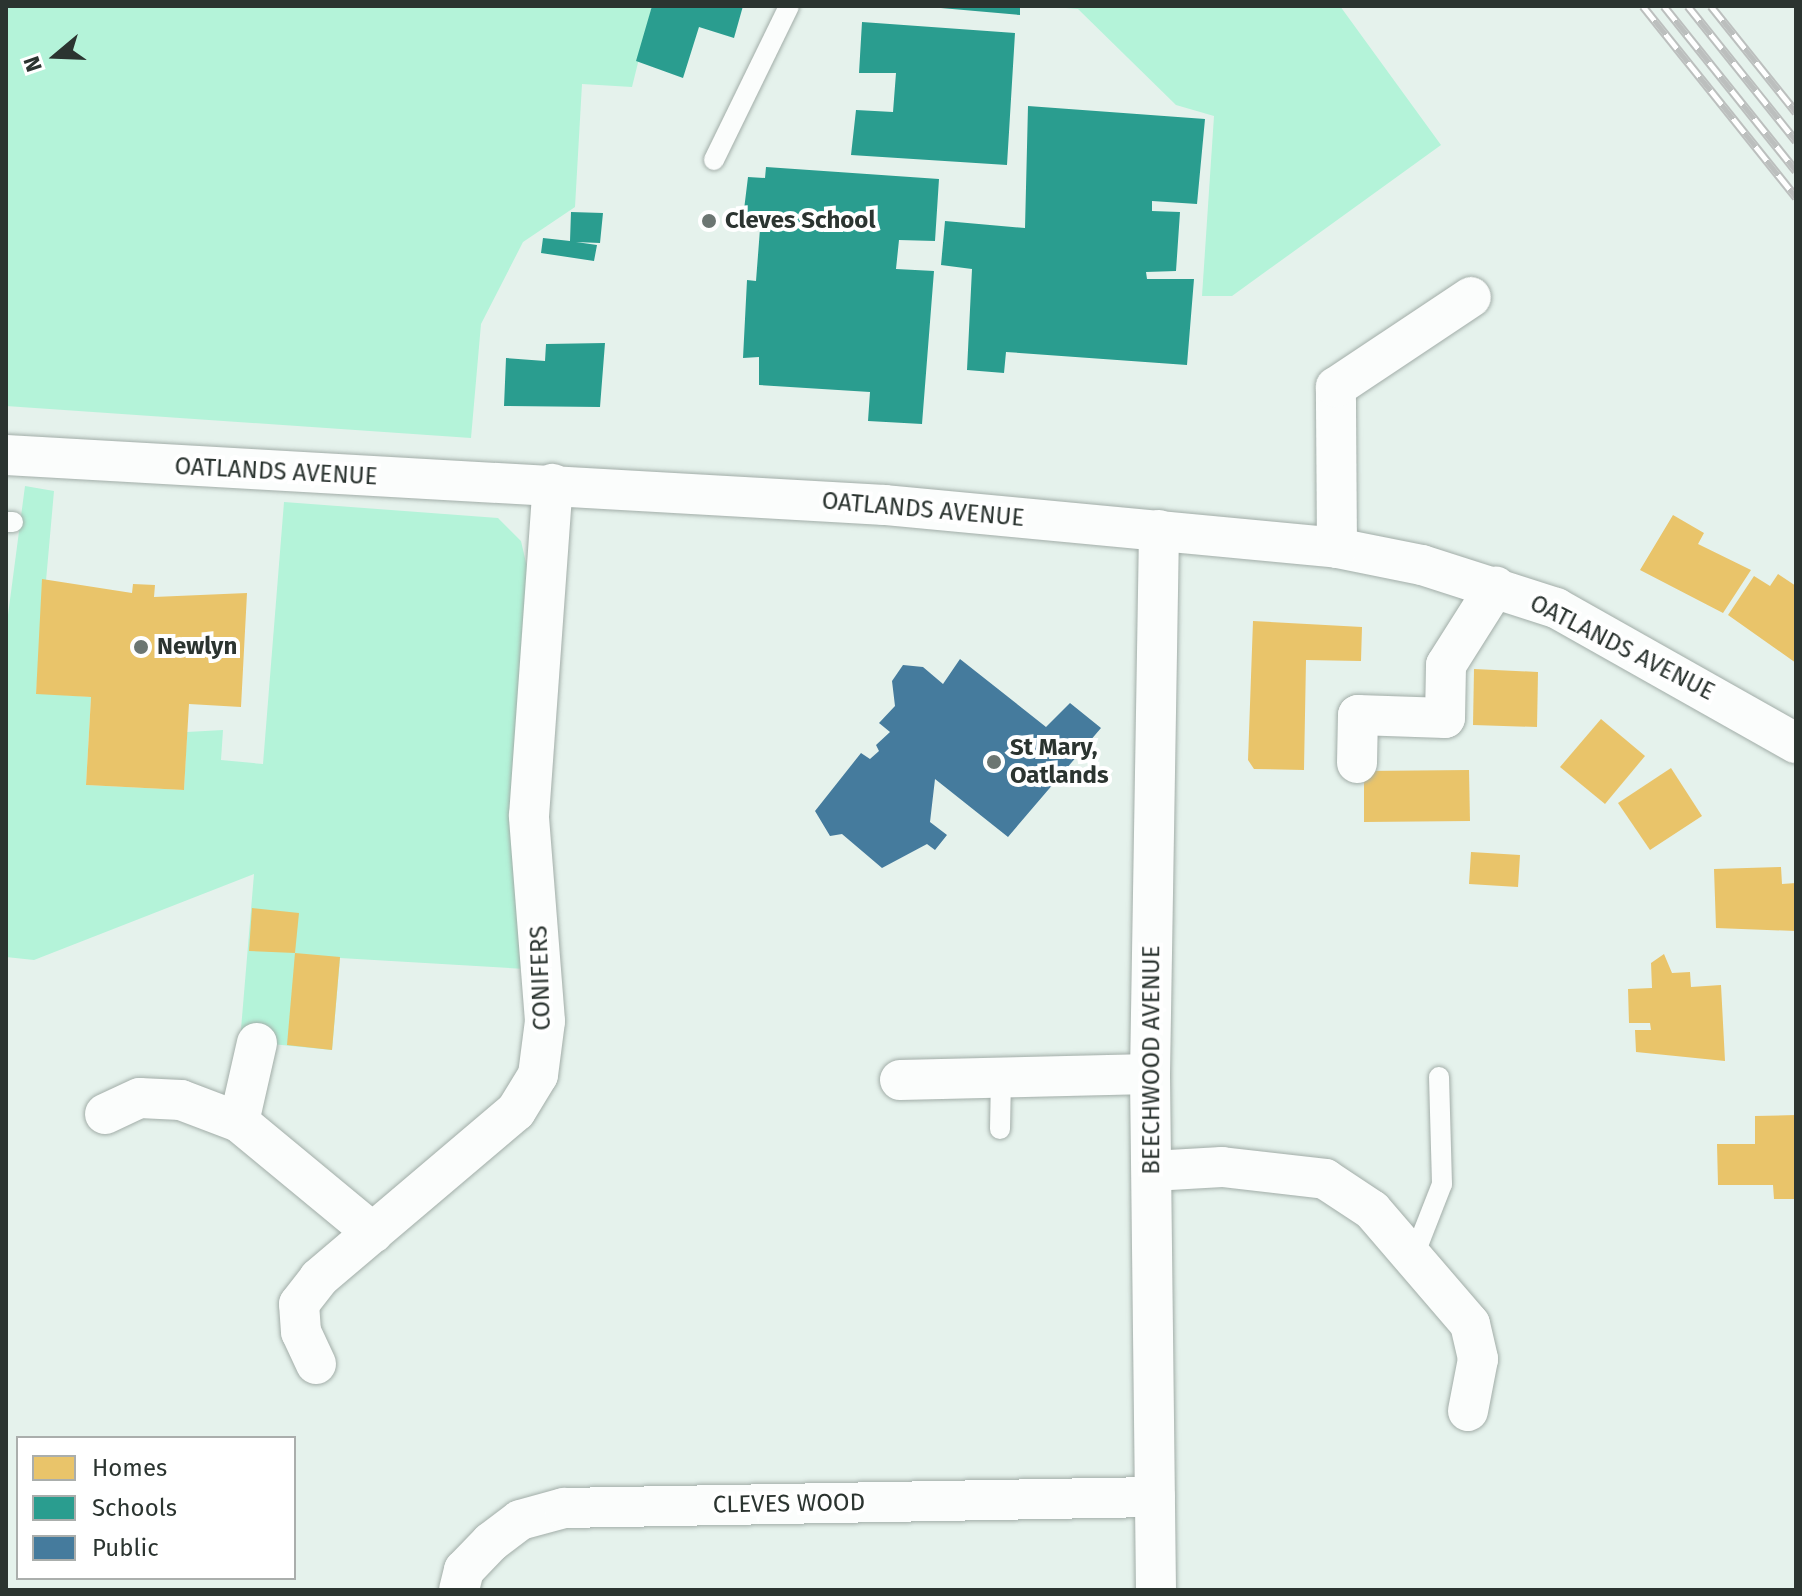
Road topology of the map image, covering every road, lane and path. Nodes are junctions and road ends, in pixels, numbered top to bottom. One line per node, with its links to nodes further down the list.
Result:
1 (789, 6): 2 (lane)
2 (714, 160)
3 (1471, 297): 7 (street)
4 (6, 455): 5 (street, OATLANDS AVENUE)
5 (553, 484): 6 (street, OATLANDS AVENUE); 20 (street, CONIFERS)
6 (1159, 530): 7 (street, OATLANDS AVENUE); 12 (street, BEECHWOOD AVENUE)
7 (1337, 548): 8 (street, OATLANDS AVENUE)
8 (1496, 586): 9 (street, OATLANDS AVENUE); 10 (street)
9 (1796, 743)
10 (1357, 763)
11 (257, 1043): 17 (street)
12 (1150, 1074): 14 (street); 19 (street, BEECHWOOD AVENUE)
13 (1439, 1077): 21 (lane)
14 (1001, 1078): 15 (street); 18 (lane)
15 (900, 1080)
16 (105, 1114): 17 (street)
17 (239, 1122): 20 (street)
18 (1000, 1129)
19 (1152, 1171): 21 (street); 24 (street, BEECHWOOD AVENUE)
20 (373, 1233): 22 (street, CONIFERS)
21 (1415, 1253): 23 (street)
22 (316, 1364)
23 (1468, 1411)
24 (1155, 1497): 25 (street, CLEVES WOOD); 26 (street, BEECHWOOD AVENUE)
25 (459, 1590)
26 (1156, 1590)

